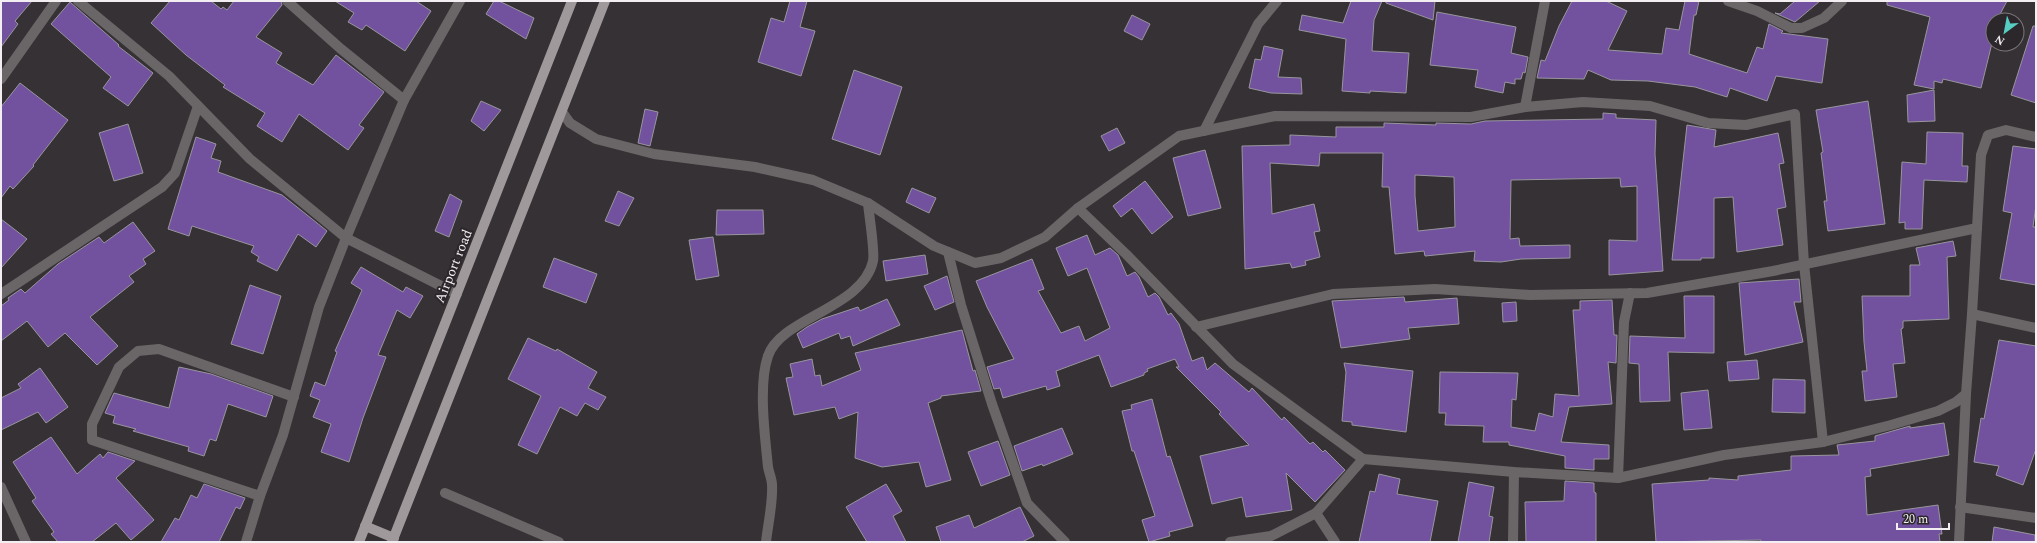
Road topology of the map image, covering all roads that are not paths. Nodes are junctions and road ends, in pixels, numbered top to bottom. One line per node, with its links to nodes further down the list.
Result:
1 (56, 1): 11 (street)
2 (78, 1): 13 (street)
3 (287, 1): 12 (street)
4 (460, 1): 12 (street)
5 (572, 1): 26 (main road, Airport road)
6 (605, 1): 15 (main road)
7 (1277, 1): 16 (street)
8 (1545, 1): 14 (street)
9 (1728, 1): 10 (street)
10 (1842, 1)
11 (1, 79)
12 (404, 100): 21 (street)
13 (198, 106): 21 (street); 25 (street)
14 (1525, 107): 16 (street); 23 (street)
15 (562, 112): 18 (street); 43 (main road)
16 (1204, 131): 19 (street)
17 (2036, 137): 20 (street)
18 (868, 204): 22 (street); 48 (street)
19 (1078, 208): 22 (street); 28 (street)
20 (1977, 228): 23 (street); 27 (street)
21 (346, 238): 26 (street); 31 (street)
22 (948, 252): 49 (street)
23 (1804, 264): 24 (street); 32 (street)
24 (1630, 293): 28 (street); 35 (street)
25 (1, 294)
26 (457, 294): 42 (main road, Airport road)
27 (1972, 314): 29 (street); 30 (street)
28 (1196, 327): 33 (street)
29 (2036, 328)
30 (1966, 394): 32 (street); 39 (street)
31 (294, 397): 38 (street); 38 (street)
32 (1823, 442): 35 (street)
33 (1363, 459): 34 (street); 40 (street)
34 (1514, 472): 35 (street); 52 (street)
35 (1618, 478)
36 (1, 487): 44 (street)
37 (445, 493): 47 (street)
38 (260, 496): 45 (street)
39 (1960, 507): 41 (street); 53 (street)
40 (1316, 513): 50 (street); 51 (street)
41 (2036, 518)
42 (365, 526): 43 (main road); 46 (main road, Airport road)
43 (393, 540)
44 (26, 542)
45 (246, 542)
46 (359, 542)
47 (558, 542)
48 (766, 542)
49 (1065, 542)
50 (1230, 542)
51 (1335, 542)
52 (1514, 542)
53 (1958, 542)

